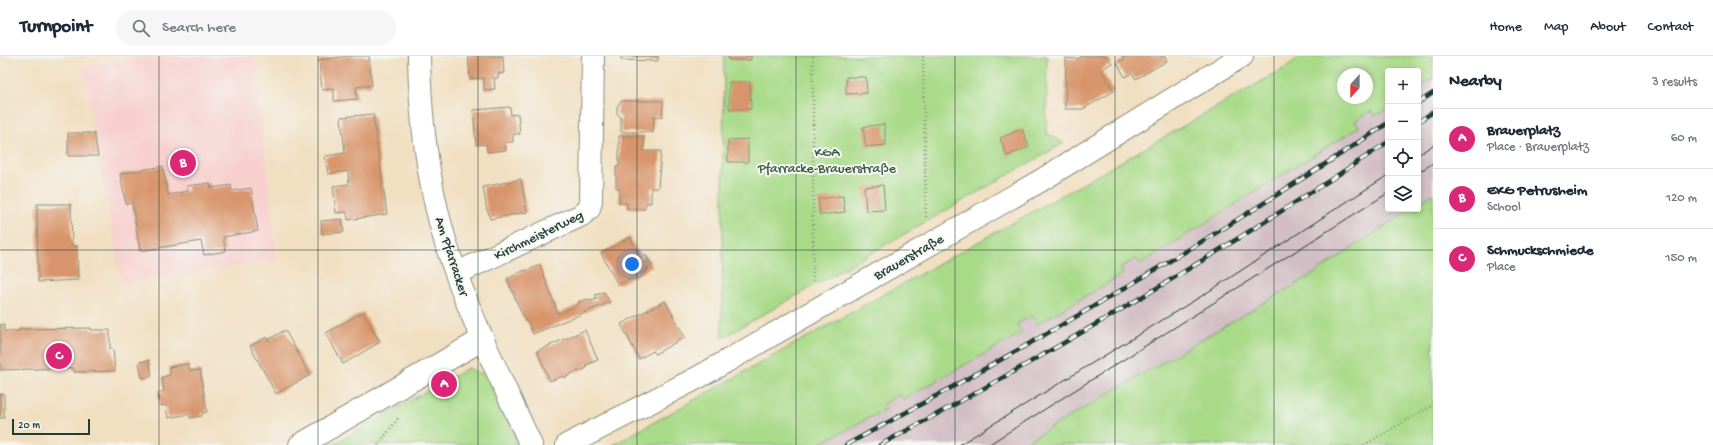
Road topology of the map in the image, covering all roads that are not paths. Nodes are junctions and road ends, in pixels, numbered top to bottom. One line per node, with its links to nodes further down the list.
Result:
1 (419, 56): 4 (street, Am Pfarracker)
2 (593, 56): 4 (street, Kirchmeisterweg)
3 (1242, 56): 8 (street, Brauerstraße)
4 (457, 273): 5 (street, Am Pfarracker)
5 (483, 339): 6 (street); 7 (street, Am Pfarracker)
6 (300, 445)
7 (531, 445)
8 (567, 445)

